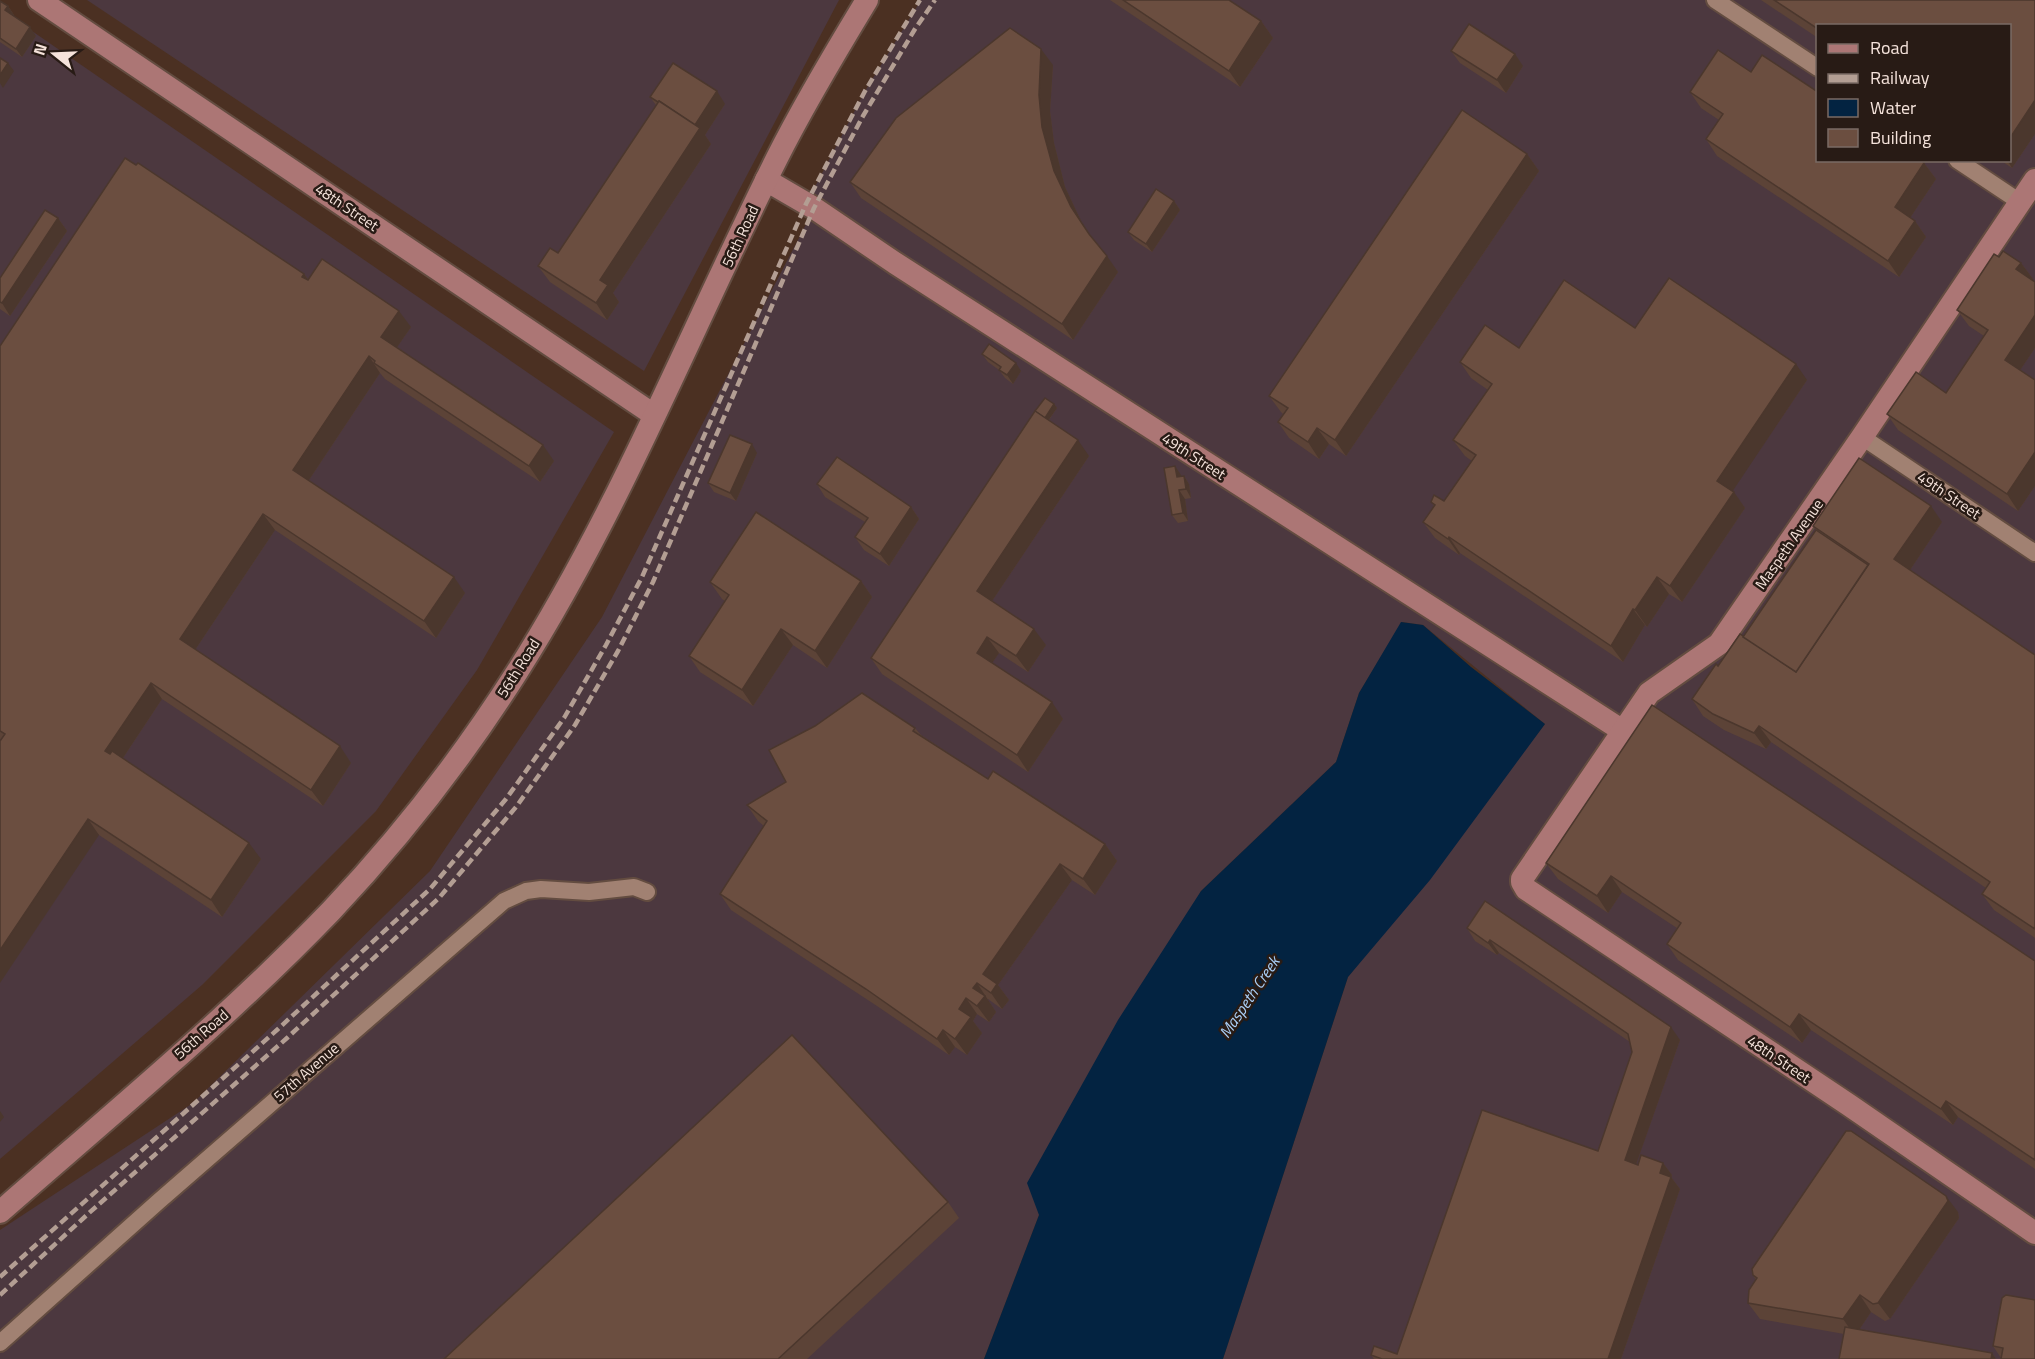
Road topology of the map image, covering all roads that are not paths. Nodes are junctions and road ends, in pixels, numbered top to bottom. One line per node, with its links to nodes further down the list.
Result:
1 (39, 0): 9 (main road, 48th Street)
2 (867, 0): 6 (main road, 56th Road)
3 (1715, 0): 4 (street)
4 (1816, 67)
5 (1960, 162): 8 (street)
6 (766, 180): 9 (main road, 56th Road); 12 (main road, 49th Street)
7 (2035, 180): 8 (main road, Maspeth Avenue)
8 (2020, 202): 10 (main road, Maspeth Avenue)
9 (654, 415): 15 (main road, 56th Road)
10 (1862, 437): 11 (street, 49th Street); 12 (main road, Maspeth Avenue)
11 (2035, 553)
12 (1623, 731): 13 (main road, Maspeth Avenue)
13 (1523, 885): 16 (main road, 48th Street)
14 (647, 892): 17 (street, 57th Avenue)
15 (0, 1212)
16 (2035, 1233)
17 (0, 1343)

